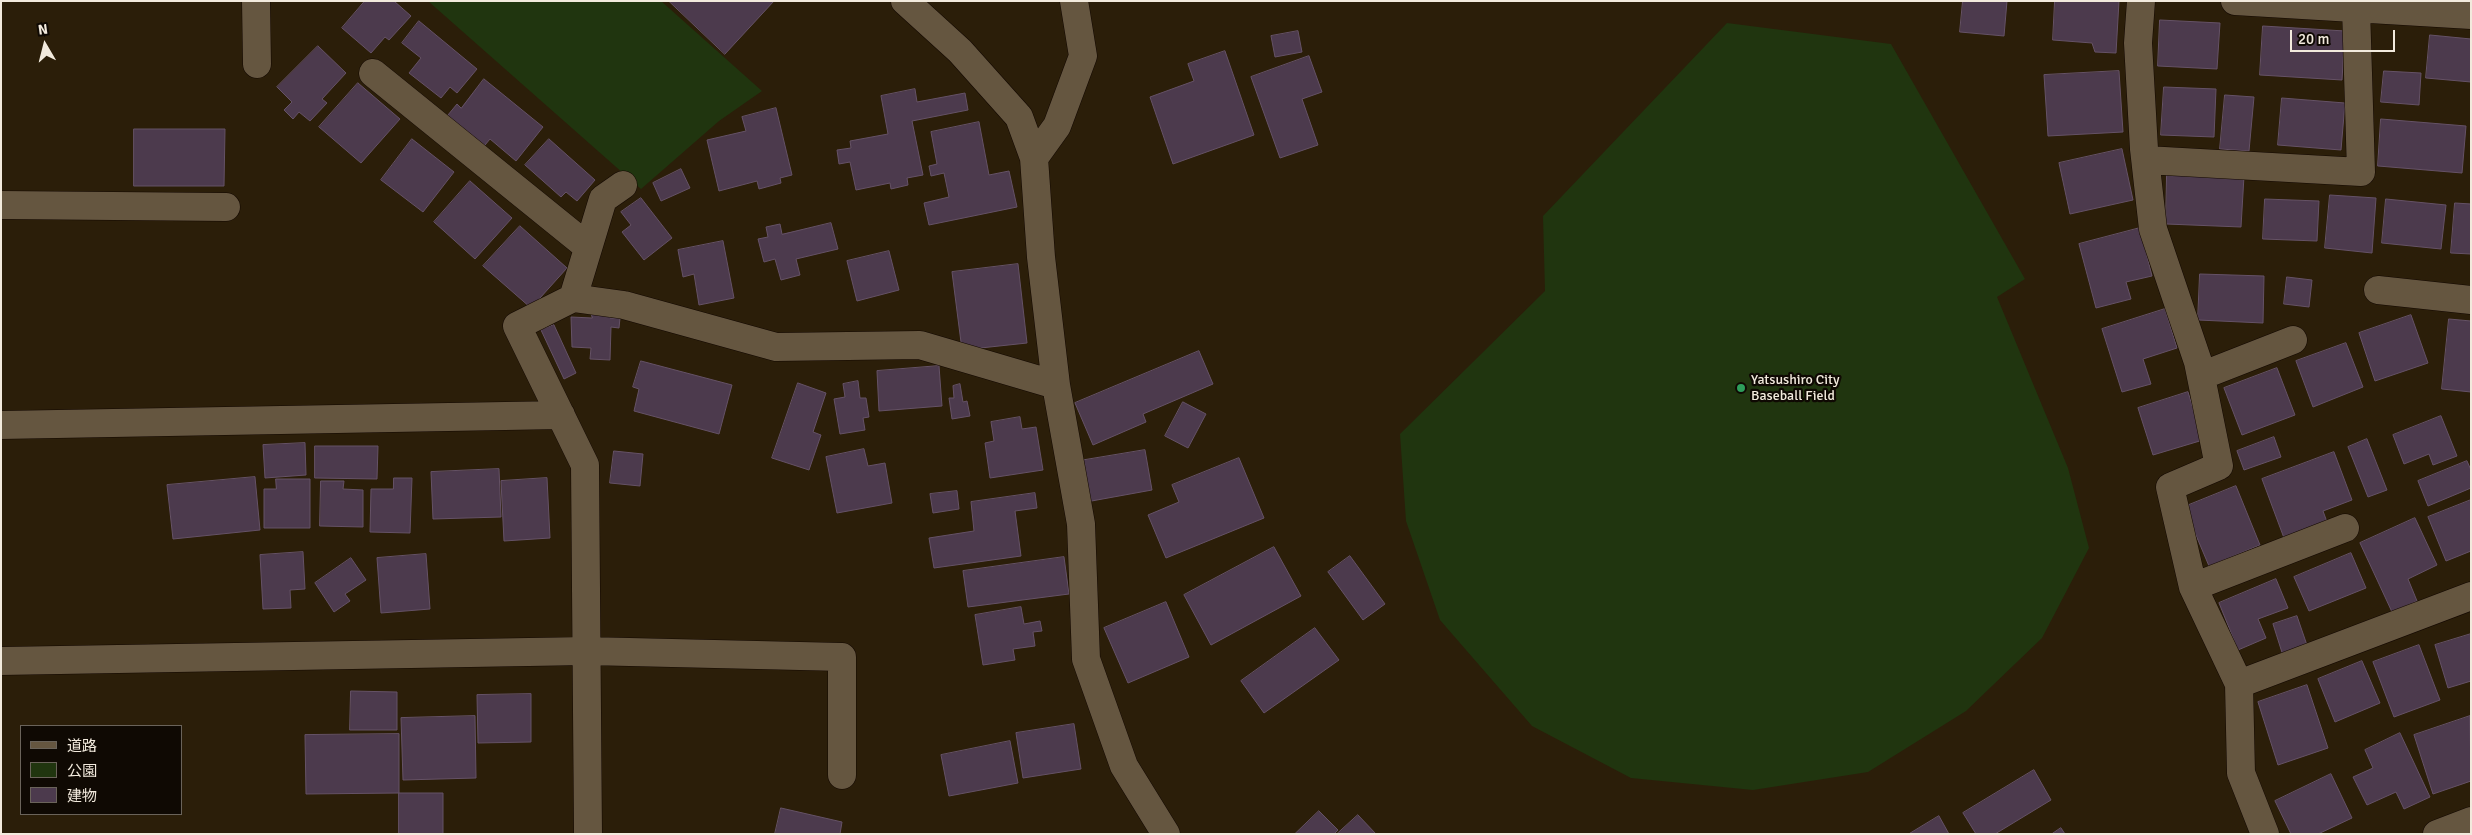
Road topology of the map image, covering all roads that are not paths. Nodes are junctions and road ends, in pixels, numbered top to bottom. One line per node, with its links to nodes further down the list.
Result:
1 (256, 1): 8 (street)
2 (905, 1): 10 (street)
3 (1074, 1): 10 (street)
4 (2141, 1): 11 (street)
5 (2235, 1): 6 (street)
6 (2356, 8): 7 (street); 11 (street)
7 (2471, 15)
8 (257, 64)
9 (373, 73): 15 (street)
10 (1034, 158): 21 (street)
11 (2146, 160): 20 (street)
12 (623, 185): 15 (street)
13 (1, 205): 14 (street)
14 (226, 207)
15 (588, 248): 17 (street)
16 (2378, 290): 18 (street)
17 (573, 298): 21 (street); 22 (street)
18 (2471, 300)
19 (2293, 340): 20 (street)
20 (2201, 376): 25 (street)
21 (1056, 384): 33 (street)
22 (561, 415): 23 (street); 27 (street)
23 (1, 425)
24 (2345, 528): 25 (street)
25 (2193, 587): 29 (street)
26 (2471, 596): 29 (street)
27 (587, 652): 28 (street); 30 (street); 32 (street)
28 (1, 661)
29 (2239, 684): 34 (street)
30 (842, 776)
31 (2471, 821): 35 (street)
32 (588, 834)
33 (1166, 834)
34 (2265, 834)
35 (2437, 834)

